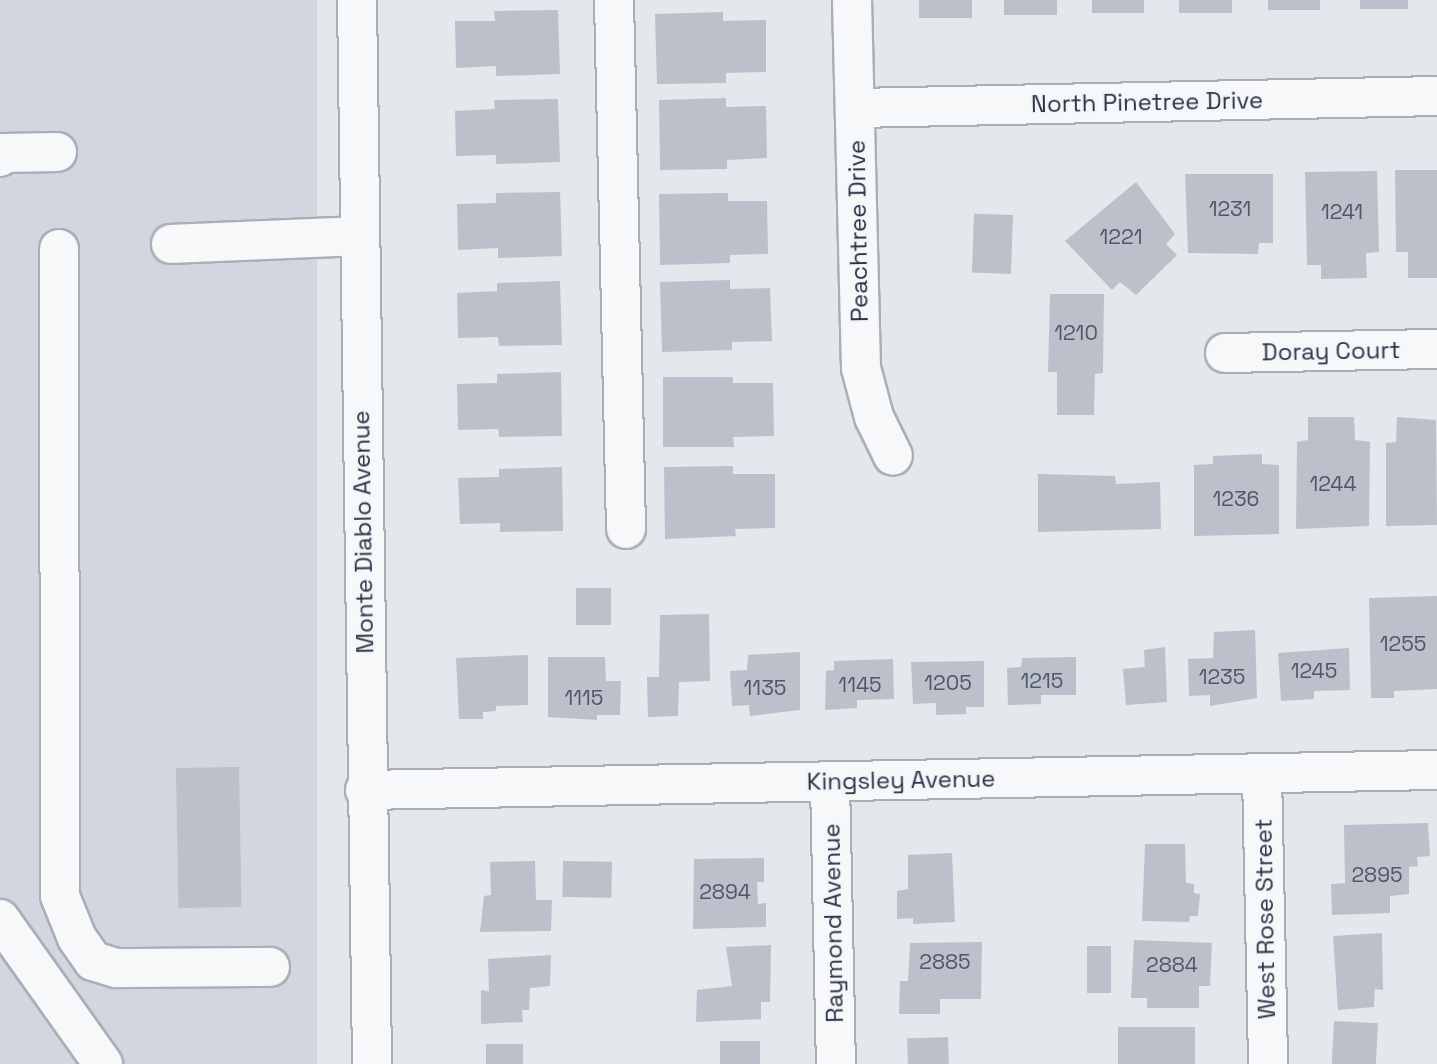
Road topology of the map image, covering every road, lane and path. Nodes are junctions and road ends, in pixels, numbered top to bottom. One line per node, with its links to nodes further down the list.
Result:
1 (357, 0): 8 (street, Monte Diablo Avenue)
2 (614, 0): 14 (street)
3 (852, 0): 5 (street, Peachtree Drive)
4 (1437, 96): 5 (street, North Pinetree Drive)
5 (856, 107): 13 (street, Peachtree Drive)
6 (57, 152): 7 (street)
7 (0, 157)
8 (359, 236): 9 (street); 18 (street, Monte Diablo Avenue)
9 (171, 244)
10 (59, 248): 20 (street)
11 (1437, 349): 12 (street, Doray Court)
12 (1225, 353)
13 (893, 456)
14 (626, 529)
15 (1437, 770): 16 (street, Kingsley Avenue)
16 (1262, 774): 17 (street, Kingsley Avenue); 24 (street, West Rose Street)
17 (830, 782): 18 (street, Kingsley Avenue); 23 (street, Raymond Avenue)
18 (365, 790): 22 (street, Monte Diablo Avenue)
19 (0, 919): 21 (street)
20 (270, 967)
21 (103, 1064)
22 (372, 1064)
23 (836, 1064)
24 (1268, 1064)

